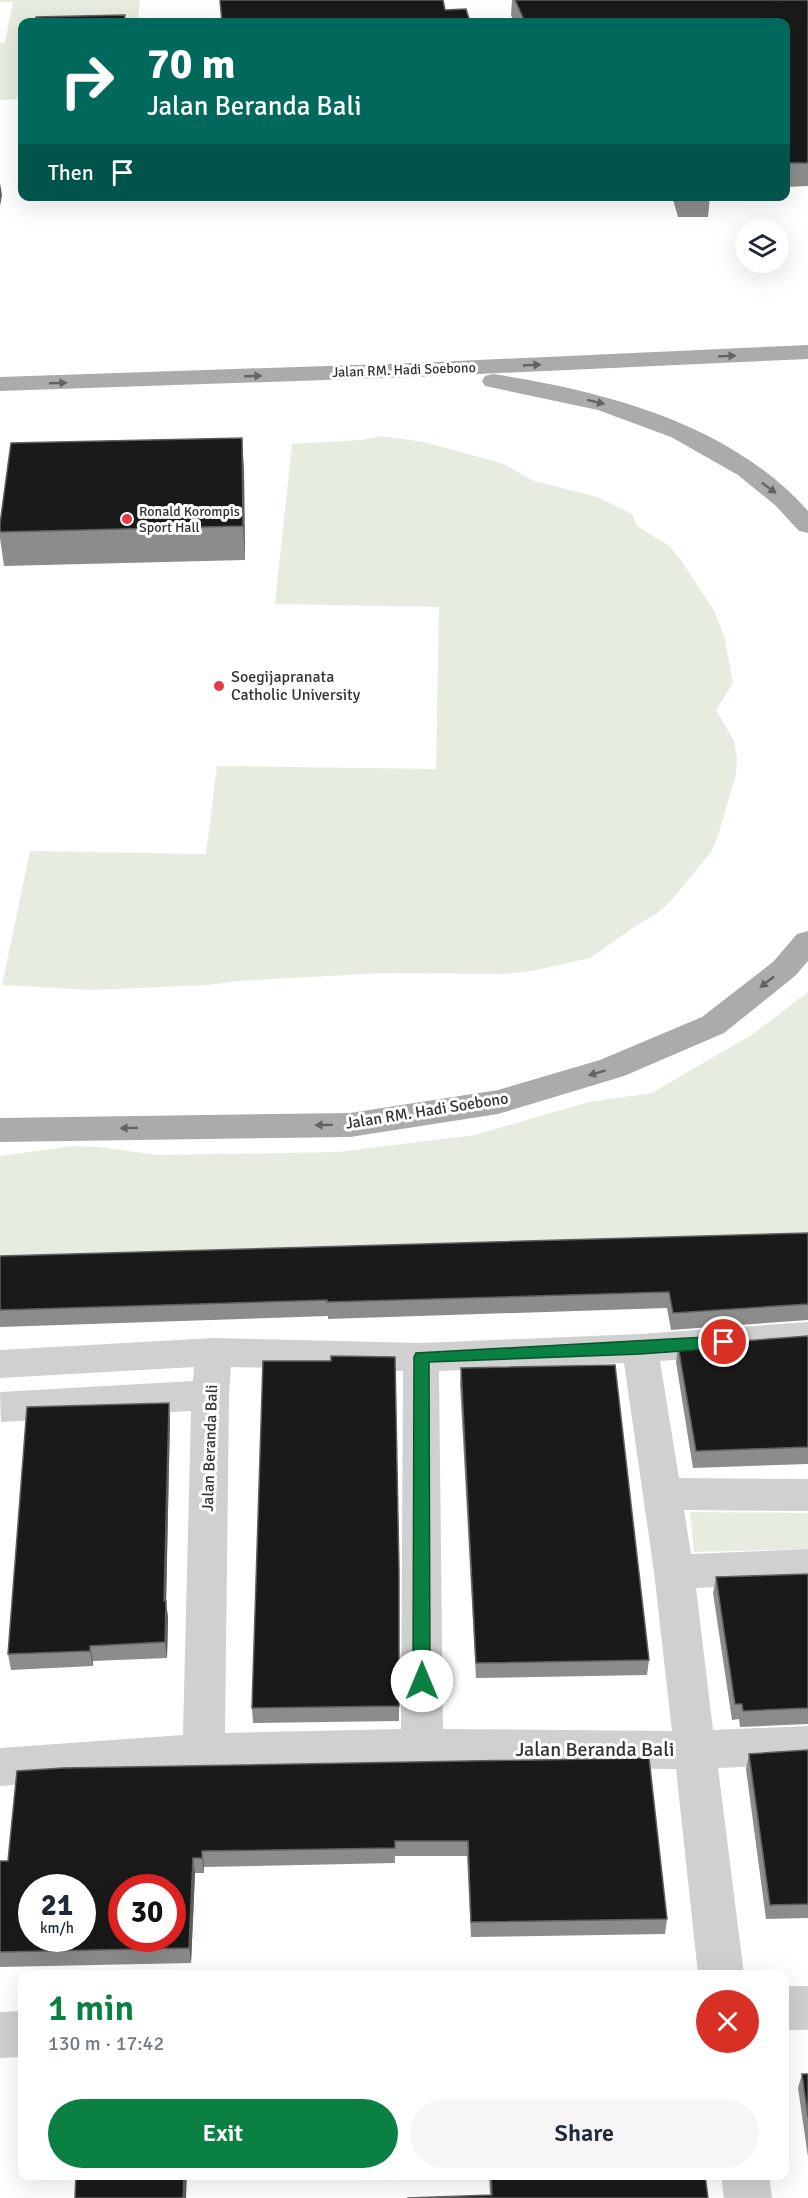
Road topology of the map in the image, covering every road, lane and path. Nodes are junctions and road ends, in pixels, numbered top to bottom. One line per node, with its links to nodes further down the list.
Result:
1 (808, 352): 2 (main road, Jalan RM. Hadi Soebono, one-way to 1)
2 (414, 370): 3 (main road, Jalan RM. Hadi Soebono, one-way to 2); 4 (main road, one-way to 4)
3 (0, 384)
4 (808, 526)
5 (808, 940): 6 (main road, Jalan RM. Hadi Soebono, one-way to 6)
6 (0, 1130)
7 (808, 1336): 8 (street)
8 (640, 1348): 10 (street); 15 (street, Jalan Beranda Bali)
9 (214, 1352): 10 (street); 11 (street); 12 (street, Jalan Beranda Bali)
10 (421, 1357): 20 (street)
11 (2, 1364): 13 (street)
12 (210, 1395): 13 (street); 22 (street, Jalan Beranda Bali)
13 (1, 1407): 14 (street)
14 (0, 1412)
15 (662, 1494): 16 (street); 18 (street, Jalan Beranda Bali)
16 (808, 1495)
17 (808, 1566): 18 (street)
18 (674, 1572): 21 (street, Jalan Beranda Bali)
19 (808, 1745): 21 (street, Jalan Beranda Bali)
20 (422, 1748): 21 (street, Jalan Beranda Bali); 22 (street, Jalan Beranda Bali)
21 (696, 1750): 24 (street, Jalan Beranda Bali)
22 (204, 1753): 23 (street, Jalan Beranda Bali)
23 (0, 1767)
24 (720, 1970)
25 (789, 2008): 26 (street)
26 (808, 2008)
27 (18, 2034): 28 (street)
28 (0, 2035)
29 (746, 2180): 30 (street)
30 (748, 2198)

